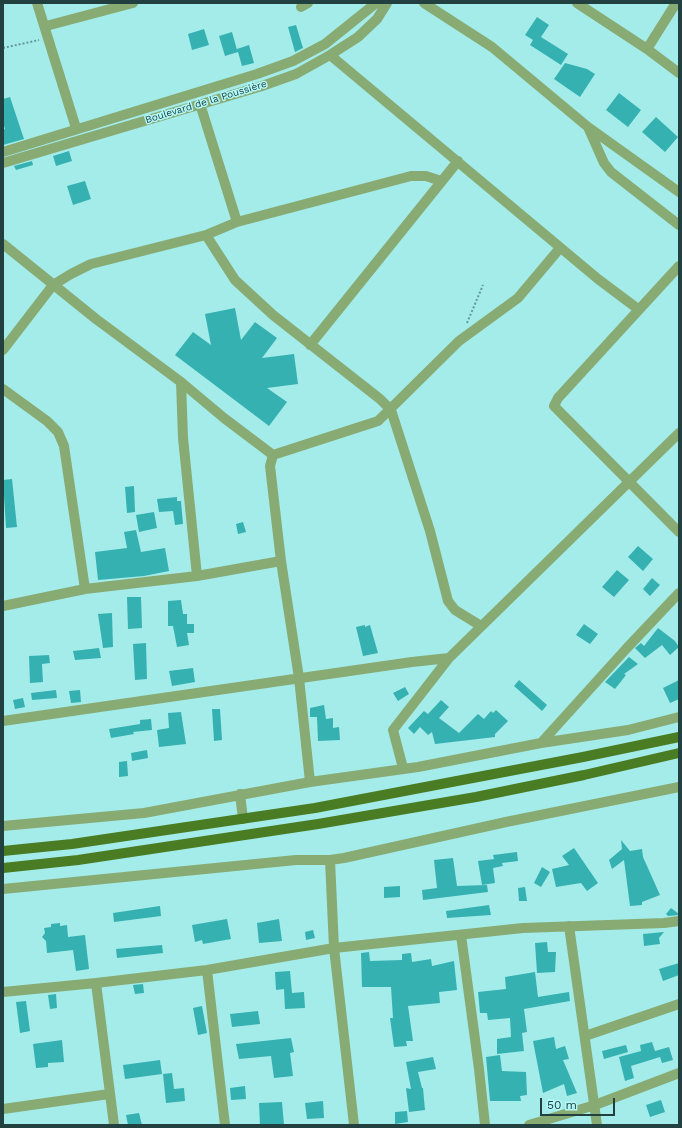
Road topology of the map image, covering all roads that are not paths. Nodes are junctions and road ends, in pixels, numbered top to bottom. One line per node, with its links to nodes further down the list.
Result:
1 (37, 3): 8 (street)
2 (133, 3): 8 (street)
3 (376, 3): 14 (street, Boulevard de la Poussière)
4 (387, 3): 10 (street, Boulevard de la Poussière)
5 (424, 3): 13 (street)
6 (577, 3): 9 (street)
7 (676, 3): 9 (street)
8 (46, 26): 14 (street)
9 (648, 49): 11 (street)
10 (330, 56): 12 (street, Boulevard de la Poussière); 16 (street)
11 (679, 72)
12 (200, 104): 17 (street, Boulevard de la Poussière); 20 (street)
13 (588, 127): 19 (street); 21 (street)
14 (76, 128): 15 (street, Boulevard de la Poussière)
15 (3, 152)
16 (458, 161): 18 (street); 24 (street)
17 (3, 162)
18 (441, 181): 20 (street); 28 (street)
19 (679, 192)
20 (237, 222): 22 (street)
21 (679, 225)
22 (206, 235): 26 (street); 28 (street)
23 (3, 244): 26 (street)
24 (560, 248): 27 (street); 32 (street)
25 (679, 266): 27 (street)
26 (53, 284): 29 (street); 30 (street)
27 (638, 309): 35 (street)
28 (310, 345): 32 (street)
29 (3, 350)
30 (181, 382): 34 (street); 38 (street)
31 (3, 388): 39 (street)
32 (391, 410): 34 (street); 42 (street)
33 (679, 433): 35 (street)
34 (273, 455): 37 (street)
35 (629, 483): 36 (street); 42 (street)
36 (679, 532)
37 (281, 561): 38 (street); 44 (street)
38 (197, 576): 39 (street)
39 (85, 590): 41 (street)
40 (679, 593): 48 (street)
41 (3, 606)
42 (481, 626): 43 (street)
43 (449, 658): 44 (street); 50 (street)
44 (299, 678): 46 (street); 51 (street)
45 (679, 717): 48 (street)
46 (3, 721)
47 (679, 737): 54 (main road)
48 (542, 743): 50 (street)
49 (679, 752): 58 (main road)
50 (403, 768): 51 (street)
51 (310, 782): 53 (street)
52 (679, 787): 57 (street)
53 (240, 794): 54 (street); 55 (street)
54 (243, 819): 56 (main road)
55 (3, 826)
56 (3, 851)
57 (330, 860): 59 (street); 63 (street)
58 (3, 868)
59 (3, 889)
60 (679, 921): 61 (street)
61 (569, 926): 62 (street); 68 (street)
62 (460, 936): 63 (street); 76 (street)
63 (334, 948): 64 (street); 75 (street)
64 (207, 970): 65 (street); 74 (street)
65 (96, 983): 66 (street); 70 (street)
66 (3, 992)
67 (679, 1004): 68 (street)
68 (585, 1036): 71 (street)
69 (679, 1073): 71 (street)
70 (109, 1094): 72 (street); 73 (street)
71 (594, 1105): 77 (street); 78 (street)
72 (3, 1109)
73 (114, 1125)
74 (224, 1125)
75 (354, 1125)
76 (485, 1125)
77 (529, 1125)
78 (597, 1125)

